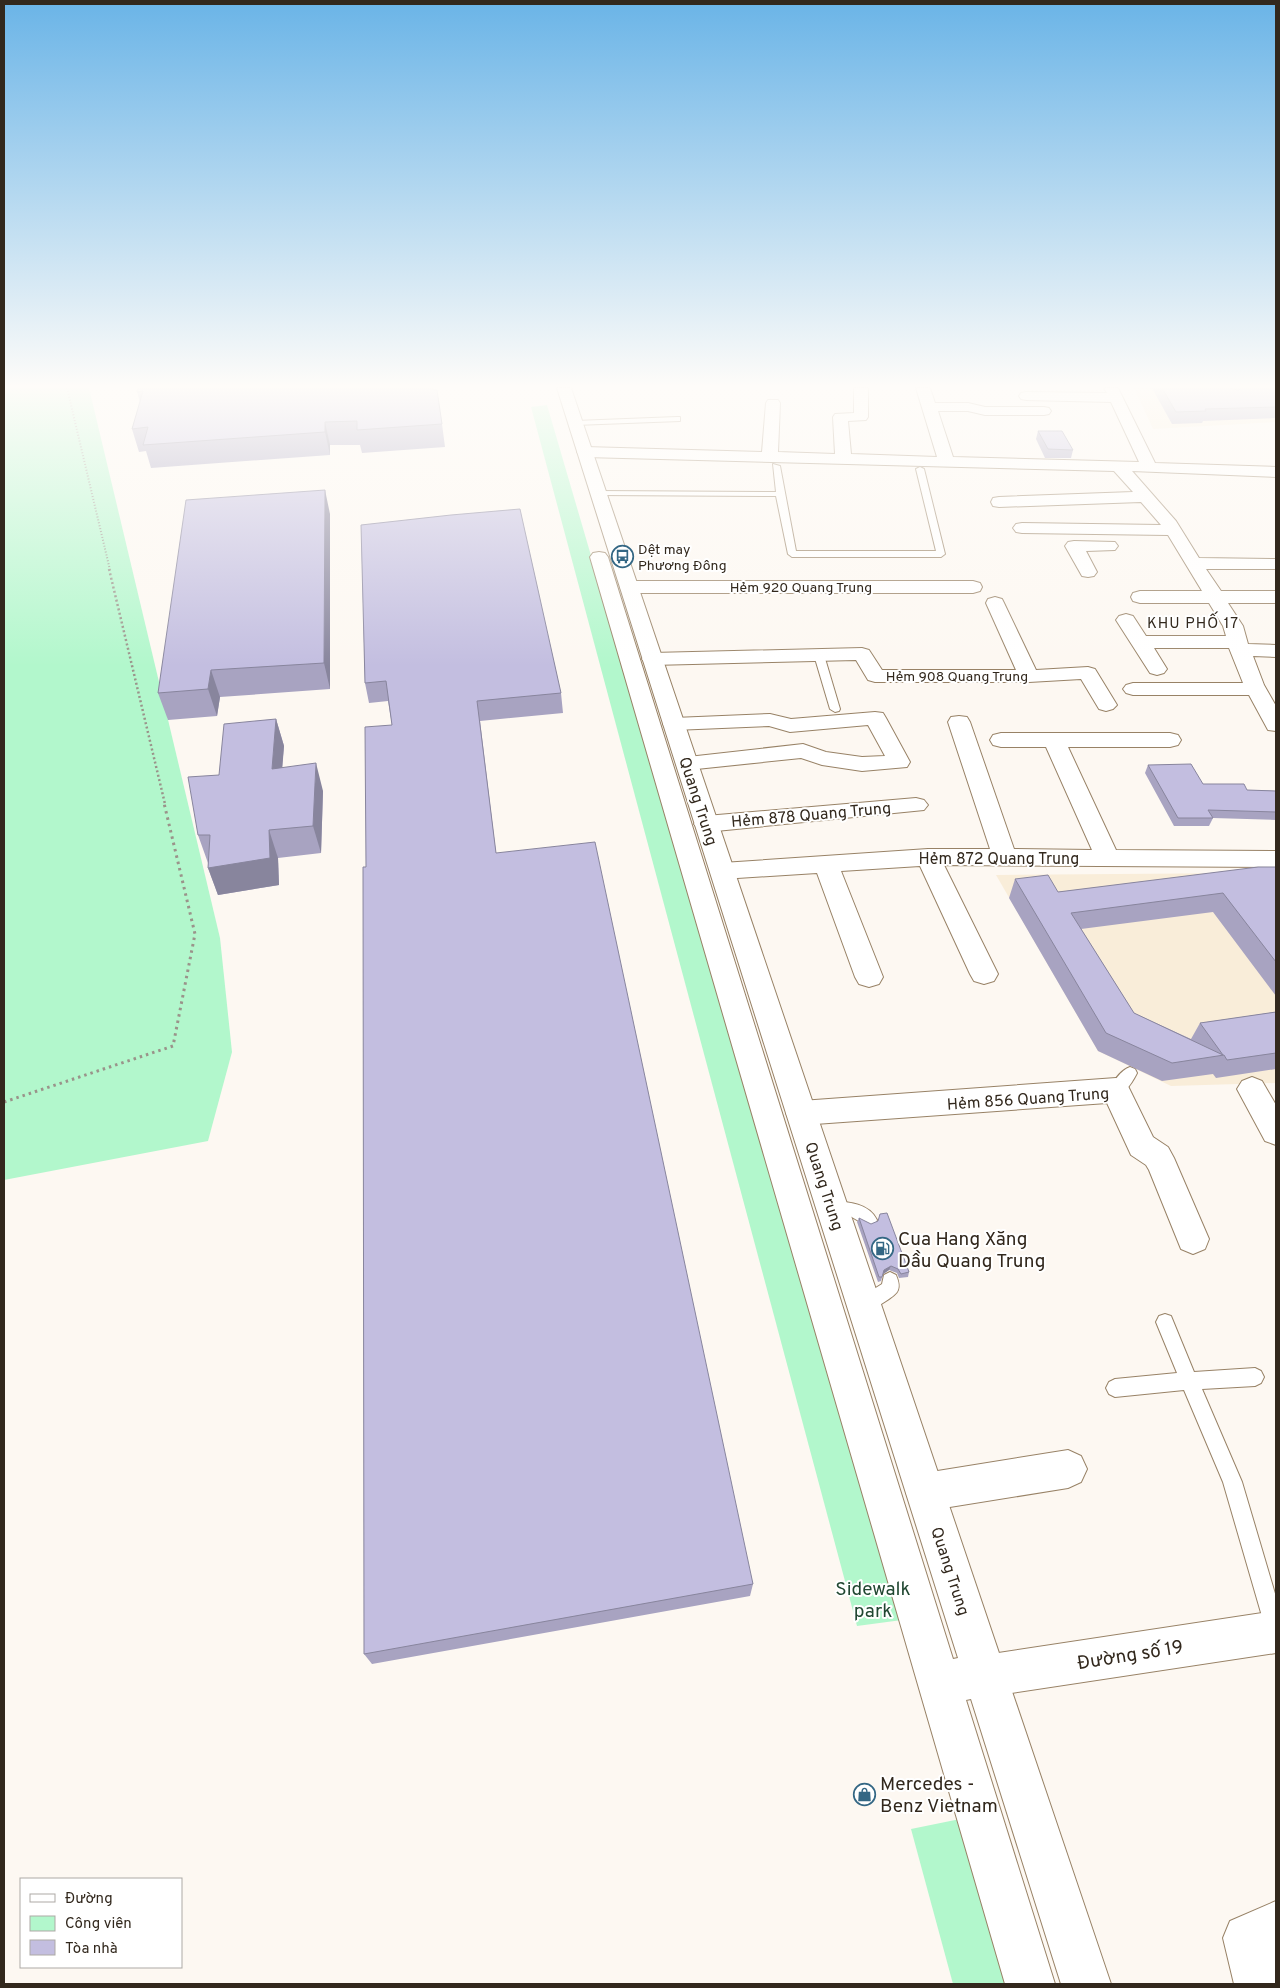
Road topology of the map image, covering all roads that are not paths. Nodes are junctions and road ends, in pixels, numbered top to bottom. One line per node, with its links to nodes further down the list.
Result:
1 (584, 481): 67 (street, Quang Trung)
2 (591, 481): 6 (street, Quang Trung)
3 (777, 481): 7 (lane)
4 (923, 481): 7 (lane)
5 (1131, 481): 8 (street)
6 (598, 493): 7 (lane); 17 (street, Quang Trung)
7 (780, 494)
8 (1146, 498): 9 (street); 11 (street)
9 (999, 502)
10 (1022, 528): 11 (street)
11 (1173, 530): 12 (street)
12 (1183, 546): 13 (street); 15 (street)
13 (1194, 563): 14 (street); 19 (street)
14 (1276, 564)
15 (1088, 572)
16 (973, 587): 17 (street, Hẻm 920 Quang Trung)
17 (630, 592): 27 (street, Quang Trung)
18 (1140, 597): 19 (street)
19 (1215, 597): 20 (street); 24 (street)
20 (1276, 597)
21 (995, 603): 29 (street)
22 (1126, 620): 23 (street)
23 (1141, 642): 24 (street); 28 (street)
24 (1238, 646): 25 (street); 31 (street)
25 (1276, 651)
26 (819, 655): 27 (street, Hẻm 908 Quang Trung); 29 (street, Hẻm 908 Quang Trung); 33 (lane)
27 (652, 659): 35 (street, Quang Trung)
28 (1157, 669)
29 (1029, 676): 32 (street, Hẻm 908 Quang Trung)
30 (1133, 689): 31 (street)
31 (1256, 689): 36 (street)
32 (1106, 705)
33 (835, 708)
34 (959, 722): 45 (street)
35 (674, 724): 40 (street, Quang Trung); 40 (street)
36 (1276, 725)
37 (1002, 740): 38 (street)
38 (1054, 740): 39 (street); 43 (street)
39 (1170, 740)
40 (687, 764): 42 (street, Quang Trung)
41 (916, 805): 42 (street, Hẻm 878 Quang Trung)
42 (706, 824): 48 (street, Quang Trung)
43 (1107, 857): 45 (street, Hẻm 872 Quang Trung); 46 (street, Hẻm 872 Quang Trung)
44 (928, 858): 45 (street, Hẻm 872 Quang Trung); 47 (street, Hẻm 872 Quang Trung); 49 (street)
45 (1005, 858)
46 (1276, 858)
47 (826, 864): 48 (street, Hẻm 872 Quang Trung); 50 (street)
48 (722, 871): 52 (street, Quang Trung)
49 (984, 974)
50 (869, 977)
51 (1252, 1089): 53 (street)
52 (801, 1113): 54 (street, Quang Trung); 56 (street, Hẻm 856 Quang Trung)
53 (1276, 1132)
54 (832, 1208): 55 (lane); 58 (street, Quang Trung)
55 (869, 1220)
56 (1193, 1239)
57 (890, 1280): 58 (lane)
58 (864, 1306): 64 (street, Quang Trung)
59 (1165, 1322): 61 (lane)
60 (1255, 1377): 61 (lane)
61 (1190, 1381): 62 (lane); 65 (lane)
62 (1115, 1388)
63 (1068, 1469): 64 (street)
64 (925, 1492): 66 (street, Quang Trung)
65 (1276, 1631): 66 (street, Đường số 19)
66 (985, 1676): 67 (street, Đường số 19); 70 (street, Quang Trung)
67 (939, 1682): 69 (street, Quang Trung)
68 (1276, 1925): 71 (street)
69 (1030, 1984)
70 (1086, 1984)
71 (1259, 1984)

